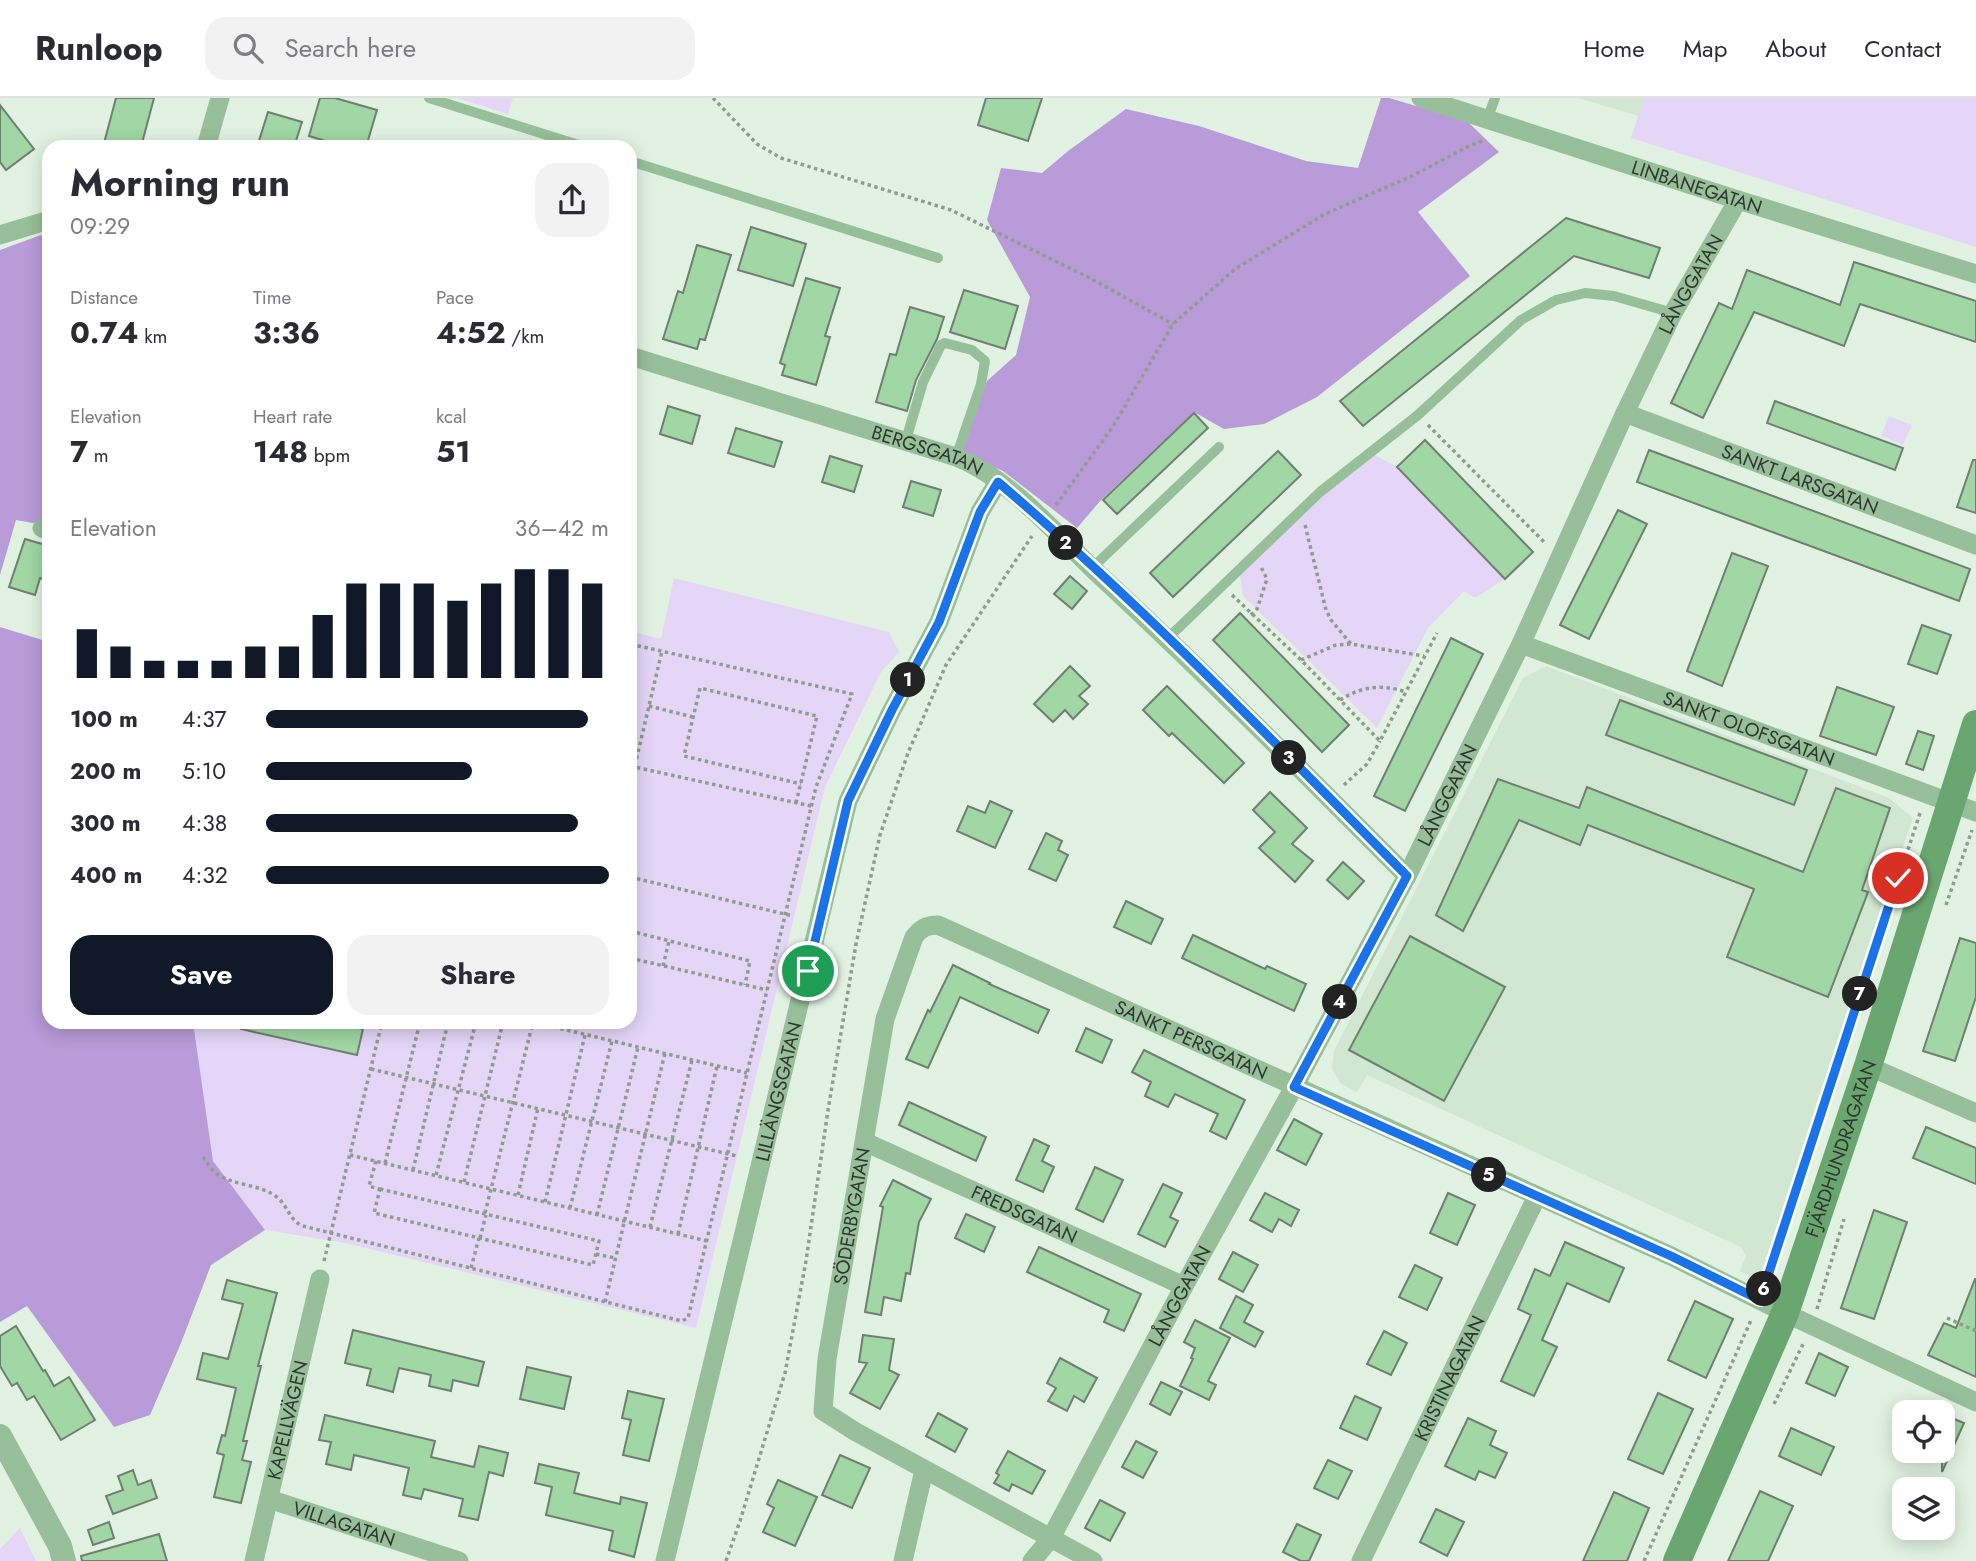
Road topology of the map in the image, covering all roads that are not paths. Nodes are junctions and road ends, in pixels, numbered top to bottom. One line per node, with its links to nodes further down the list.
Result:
1 (220, 98): 6 (street)
2 (429, 98): 7 (lane)
3 (1421, 98): 5 (street, LINBANEGATAN)
4 (1495, 98): 5 (lane)
5 (1488, 120): 9 (street, LINBANEGATAN)
6 (208, 140)
7 (563, 140)
8 (637, 163): 12 (lane)
9 (1738, 201): 13 (street, LINBANEGATAN); 14 (street, LÅNGGATAN)
10 (42, 222): 11 (street)
11 (0, 235)
12 (938, 258)
13 (1976, 274)
14 (1673, 313): 16 (street, LÅNGGATAN); 23 (lane)
15 (637, 358): 17 (street, BERGSGATAN)
16 (1625, 413): 21 (street, SANKT LARSGATAN); 24 (street, LÅNGGATAN)
17 (906, 440): 19 (street, BERGSGATAN); 19 (lane)
18 (1219, 447): 22 (lane)
19 (956, 457): 20 (street, BERGSGATAN)
20 (998, 482): 22 (street, BERGSGATAN); 45 (street, LILLÄNGSGATAN)
21 (1976, 545)
22 (1092, 568): 23 (street, BERGSGATAN)
23 (1168, 638): 27 (street, BERGSGATAN)
24 (1521, 644): 26 (street, SANKT OLOFSGATAN); 27 (street, LÅNGGATAN)
25 (1976, 724): 26 (main road, FJÄRDHUNDRAGATAN)
26 (1951, 803): 29 (main road, FJÄRDHUNDRAGATAN)
27 (1407, 876): 30 (street, LÅNGGATAN)
28 (938, 925): 30 (street, SANKT PERSGATAN); 32 (street, SÖDERBYGATAN)
29 (1868, 1066): 31 (street); 36 (main road, FJÄRDHUNDRAGATAN)
30 (1294, 1087): 33 (street, SANKT PERSGATAN); 35 (street, LÅNGGATAN)
31 (1976, 1113)
32 (865, 1142): 35 (street, FREDSGATAN); 39 (street, SÖDERBYGATAN)
33 (1536, 1196): 36 (street, SANKT PERSGATAN); 49 (street, KRISTINAGATAN)
34 (320, 1279): 40 (street, KAPELLVÄGEN)
35 (1184, 1286): 41 (street, LÅNGGATAN)
36 (1785, 1313): 37 (street, SANKT PERSGATAN); 50 (main road, FJÄRDHUNDRAGATAN)
37 (1976, 1402)
38 (0, 1436): 42 (street)
39 (925, 1470): 41 (street); 46 (street)
40 (269, 1499): 43 (street, KAPELLVÄGEN); 44 (street, VILLAGATAN)
41 (1051, 1538): 47 (street, LÅNGGATAN); 48 (street)
42 (64, 1561)
43 (254, 1561)
44 (459, 1561)
45 (665, 1561)
46 (902, 1561)
47 (1032, 1561)
48 (1093, 1561)
49 (1361, 1561)
50 (1677, 1561)

